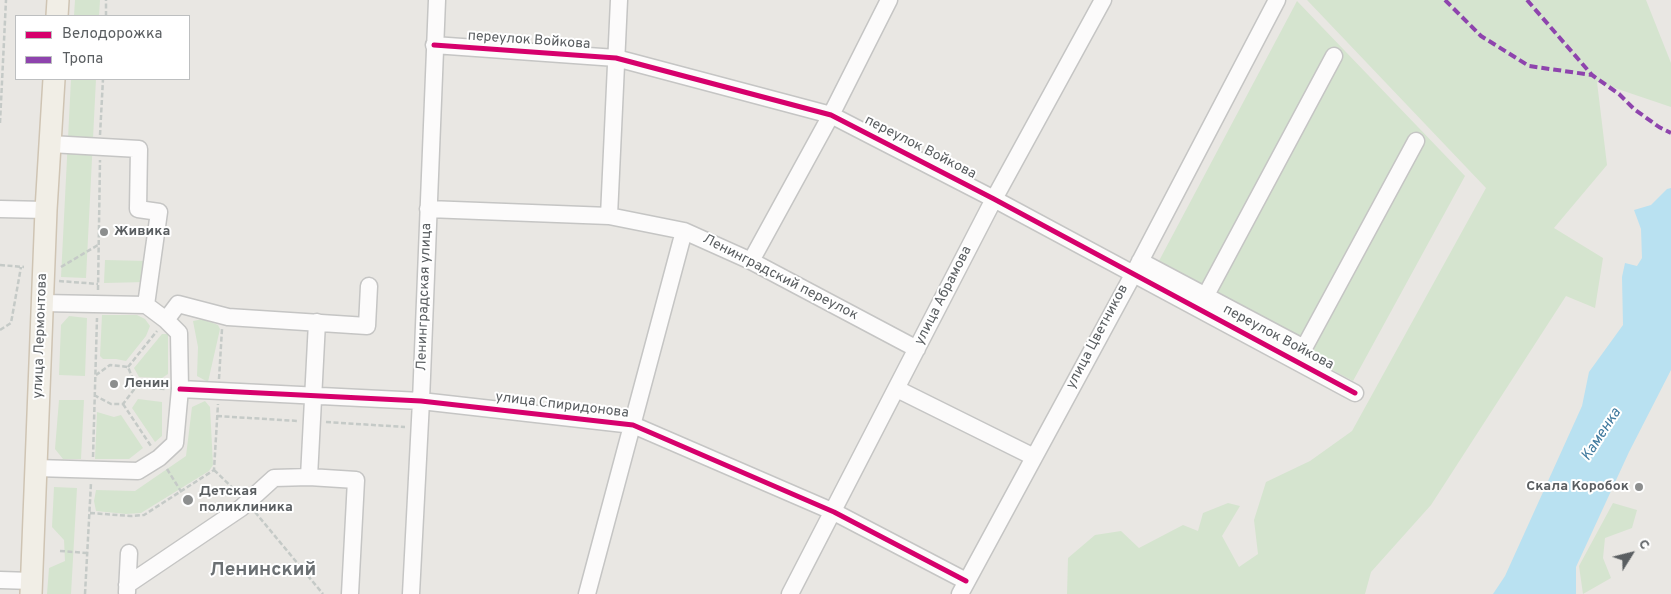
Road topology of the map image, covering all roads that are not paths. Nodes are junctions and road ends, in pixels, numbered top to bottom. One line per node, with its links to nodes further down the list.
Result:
1 (58, 0): 7 (main road)
2 (437, 0): 8 (street, Ленинградская улица)
3 (619, 0): 10 (street)
4 (889, 0): 12 (street)
5 (1103, 0): 15 (street, улица Абрамова)
6 (1277, 0): 22 (street, улица Цветников)
7 (57, 15)
8 (434, 45): 10 (street, переулок Войкова); 18 (street, Ленинградская улица)
9 (1334, 56): 24 (street)
10 (616, 58): 12 (street, переулок Войкова); 19 (street)
11 (54, 80): 14 (main road, улица Лермонтова)
12 (831, 115): 15 (street, переулок Войкова); 21 (street)
13 (1416, 141): 24 (street)
14 (50, 144): 17 (main road, улица Лермонтова); 26 (street)
15 (994, 199): 22 (street, переулок Войкова); 29 (street, улица Абрамова)
16 (0, 209): 17 (street)
17 (46, 210): 25 (main road, улица Лермонтова)
18 (428, 210): 19 (street, Ленинградский переулок); 34 (street, Ленинградская улица)
19 (609, 216): 20 (street, Ленинградский переулок)
20 (684, 231): 21 (street, Ленинградский переулок); 35 (street)
21 (751, 261): 29 (street, Ленинградский переулок)
22 (1137, 267): 24 (street); 32 (street, переулок Войкова); 36 (street, улица Цветников)
23 (369, 286): 28 (street)
24 (1206, 295)
25 (42, 303): 26 (street); 37 (main road, улица Лермонтова)
26 (146, 305): 27 (street)
27 (166, 320): 28 (street); 30 (street)
28 (317, 322): 33 (street)
29 (917, 349): 31 (street, улица Абрамова)
30 (180, 389): 33 (street, улица Спиридонова); 37 (street)
31 (897, 389): 36 (street); 39 (street, улица Абрамова)
32 (1355, 392)
33 (313, 395): 34 (street, улица Спиридонова); 38 (street)
34 (422, 402): 35 (street, улица Спиридонова); 46 (street, Ленинградская улица)
35 (633, 425): 39 (street, улица Спиридонова); 47 (street)
36 (1034, 457): 43 (street, улица Цветников)
37 (36, 468): 42 (main road, улица Лермонтова)
38 (309, 477): 44 (street); 45 (street)
39 (834, 512): 43 (street, улица Спиридонова); 48 (street, улица Абрамова)
40 (128, 553): 44 (street)
41 (0, 580): 42 (street)
42 (32, 587)
43 (963, 588)
44 (127, 590)
45 (350, 594)
46 (411, 594)
47 (587, 594)
48 (790, 594)

